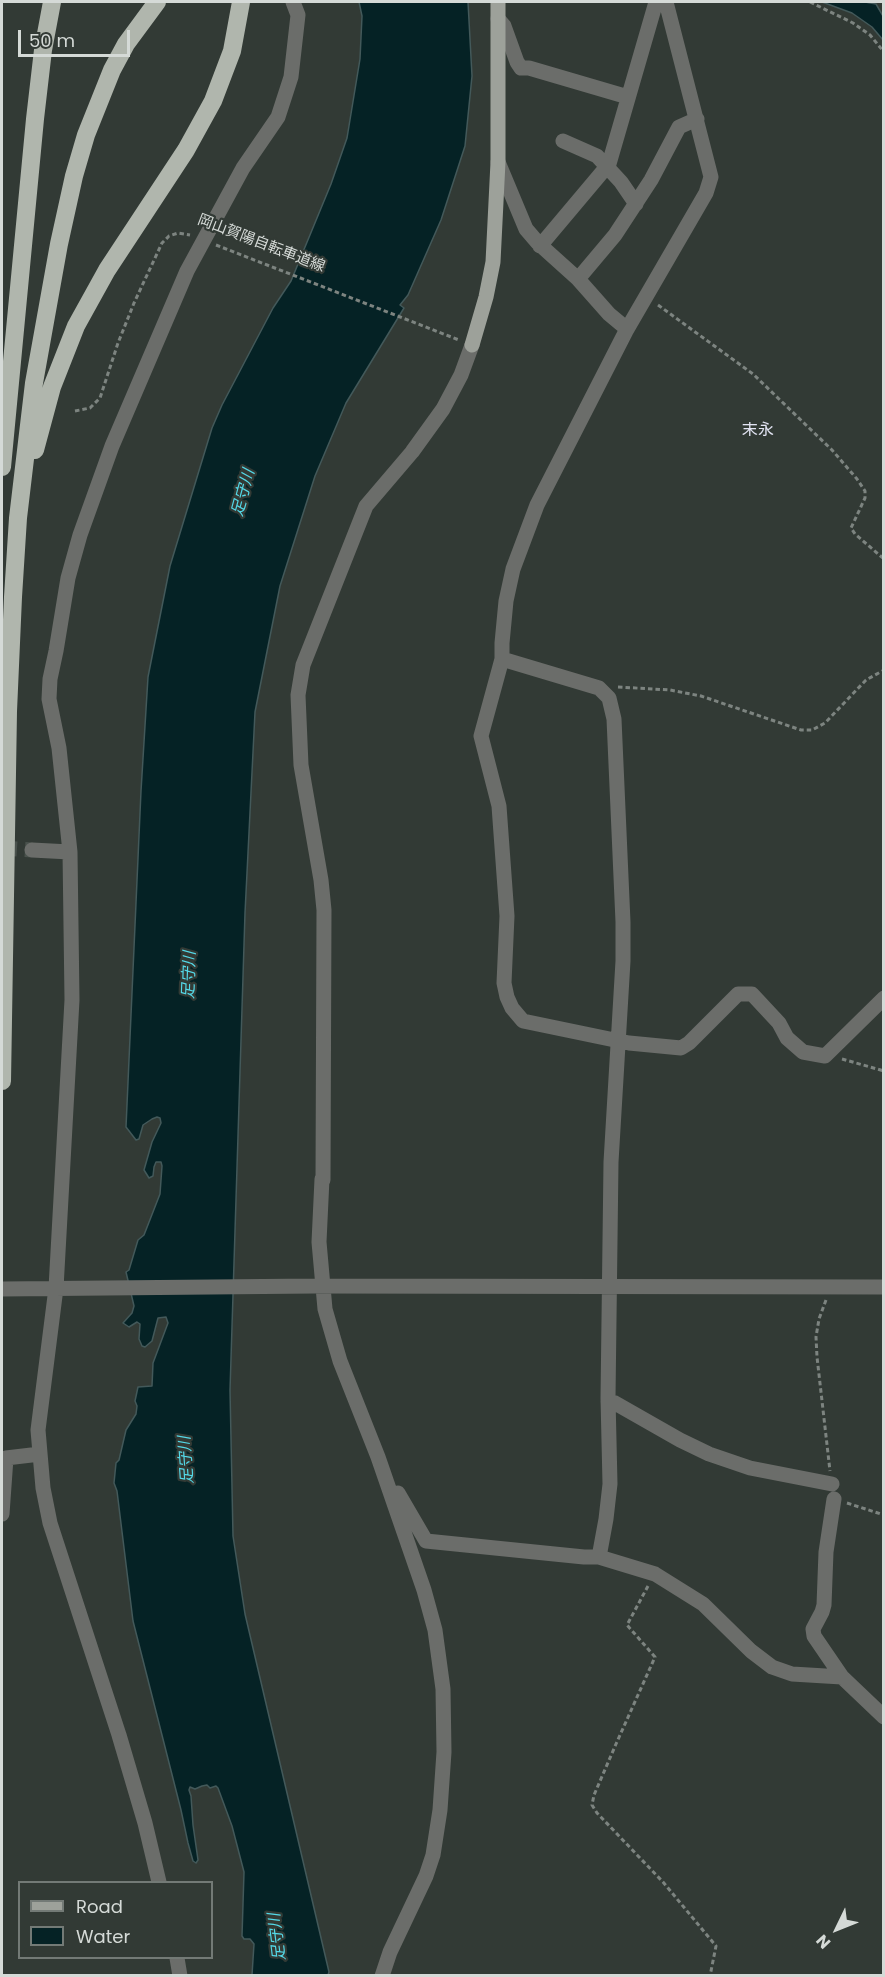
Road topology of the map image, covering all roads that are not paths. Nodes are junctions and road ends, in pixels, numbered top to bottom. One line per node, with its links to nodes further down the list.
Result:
1 (52, 2): 19 (highway)
2 (157, 2): 20 (highway)
3 (241, 2): 20 (highway)
4 (293, 2): 23 (street)
5 (498, 2): 8 (main road)
6 (656, 2): 9 (street)
7 (666, 2): 10 (street)
8 (498, 19): 9 (street); 12 (main road)
9 (628, 97): 13 (street)
10 (697, 119): 14 (street); 17 (street)
11 (563, 141): 13 (street)
12 (498, 162): 15 (street); 18 (main road)
13 (607, 166): 14 (street); 15 (street)
14 (636, 204): 16 (street)
15 (540, 246): 16 (street)
16 (578, 279): 17 (street)
17 (627, 329): 21 (street)
18 (469, 344): 27 (street)
19 (2, 467)
20 (13, 597): 26 (highway)
21 (502, 659): 25 (street); 25 (street)
22 (32, 850): 23 (street)
23 (70, 852): 30 (street)
24 (884, 998): 25 (street)
25 (618, 1042): 28 (street)
26 (2, 1081)
27 (319, 1286): 28 (street); 30 (street); 34 (street)
28 (610, 1286): 29 (street); 32 (street)
29 (884, 1287)
30 (62, 1288): 31 (street); 33 (street)
31 (2, 1289)
32 (608, 1402): 36 (street); 37 (street)
33 (40, 1454): 35 (street); 39 (street)
34 (378, 1457): 36 (street); 42 (street)
35 (2, 1514)
36 (599, 1557): 37 (street)
37 (843, 1677): 38 (street)
38 (884, 1717)
39 (159, 1881)
40 (177, 1959): 41 (street)
41 (180, 1976)
42 (382, 1976)

